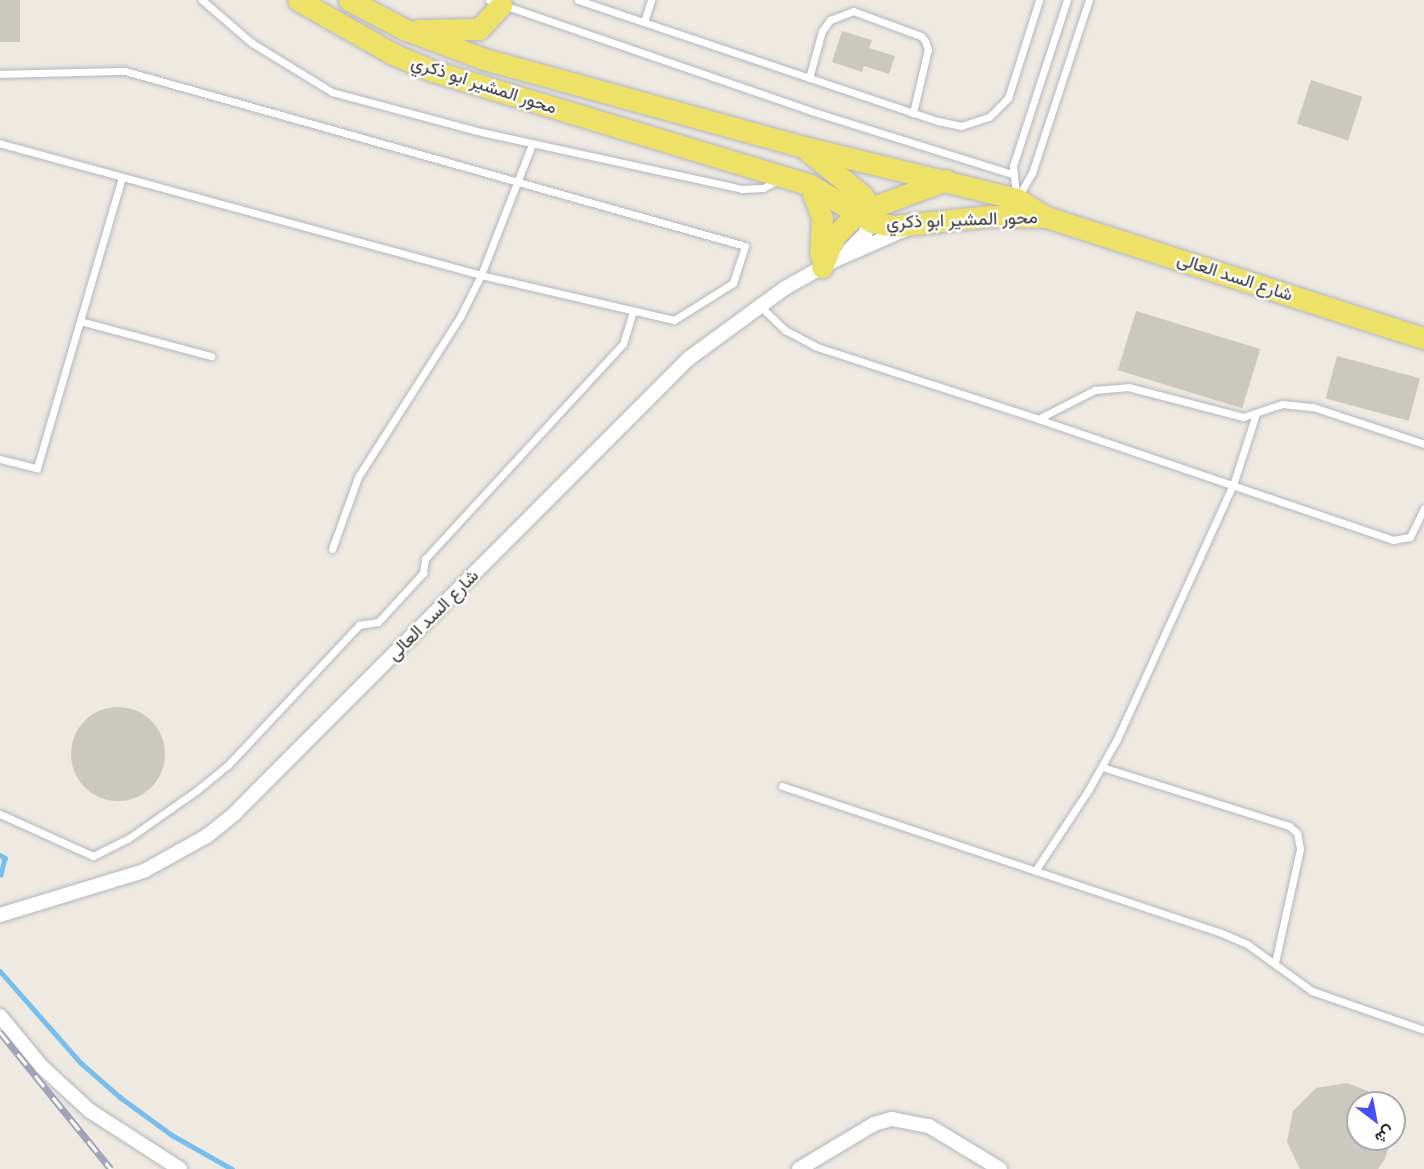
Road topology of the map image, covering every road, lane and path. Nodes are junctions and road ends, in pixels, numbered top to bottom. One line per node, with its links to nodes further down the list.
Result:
1 (202, 0): 16 (lane)
2 (298, 0): 19 (main road, محور المشير ابو ذكري)
3 (349, 0): 11 (main road, محور المشير ابو ذكري)
4 (578, 0): 10 (lane)
5 (651, 0): 10 (lane)
6 (1039, 0): 14 (lane)
7 (1067, 0): 18 (lane)
8 (1089, 0): 24 (lane)
9 (495, 3): 11 (main road); 18 (lane)
10 (644, 22): 13 (lane)
11 (406, 30): 17 (main road, محور المشير ابو ذكري)
12 (0, 74): 22 (lane)
13 (809, 78): 14 (lane); 14 (lane)
14 (913, 113)
15 (0, 143): 20 (lane)
16 (532, 144): 19 (lane); 22 (lane)
17 (804, 147): 21 (main road, محور المشير ابو ذكري); 25 (main road)
18 (1012, 174): 24 (lane)
19 (783, 176): 23 (main road, محور المشير ابو ذكري)
20 (122, 177): 29 (lane); 32 (lane)
21 (946, 179): 24 (main road, محور المشير ابو ذكري); 25 (main road)
22 (517, 181): 29 (lane); 31 (lane)
23 (810, 185): 25 (main road, محور المشير ابو ذكري); 28 (main road)
24 (1017, 199): 26 (main road, محور المشير ابو ذكري)
25 (866, 214): 27 (main road, محور المشير ابو ذكري); 28 (main road)
26 (1046, 217): 27 (main road, محور المشير ابو ذكري); 33 (main road, شارع السد العالى)
27 (919, 223): 28 (street, شارع السد العالى)
28 (823, 266): 30 (street, شارع السد العالى)
29 (481, 275): 31 (lane); 41 (lane)
30 (759, 305): 36 (lane); 46 (street, شارع السد العالى)
31 (633, 311): 44 (lane)
32 (80, 321): 34 (lane); 38 (lane)
33 (1424, 338)
34 (211, 356)
35 (1256, 414): 36 (lane); 37 (lane); 39 (lane)
36 (1038, 419): 39 (lane)
37 (1424, 444)
38 (0, 459)
39 (1233, 485): 40 (lane); 42 (lane)
40 (1424, 508)
41 (332, 549)
42 (1102, 767): 45 (lane); 47 (lane)
43 (782, 786): 45 (lane)
44 (0, 814)
45 (1035, 871): 47 (lane)
46 (0, 915)
47 (1275, 963): 49 (lane)
48 (0, 1016): 50 (street)
49 (1424, 1030)
50 (180, 1169)
51 (799, 1169): 52 (street)
52 (1000, 1169)

